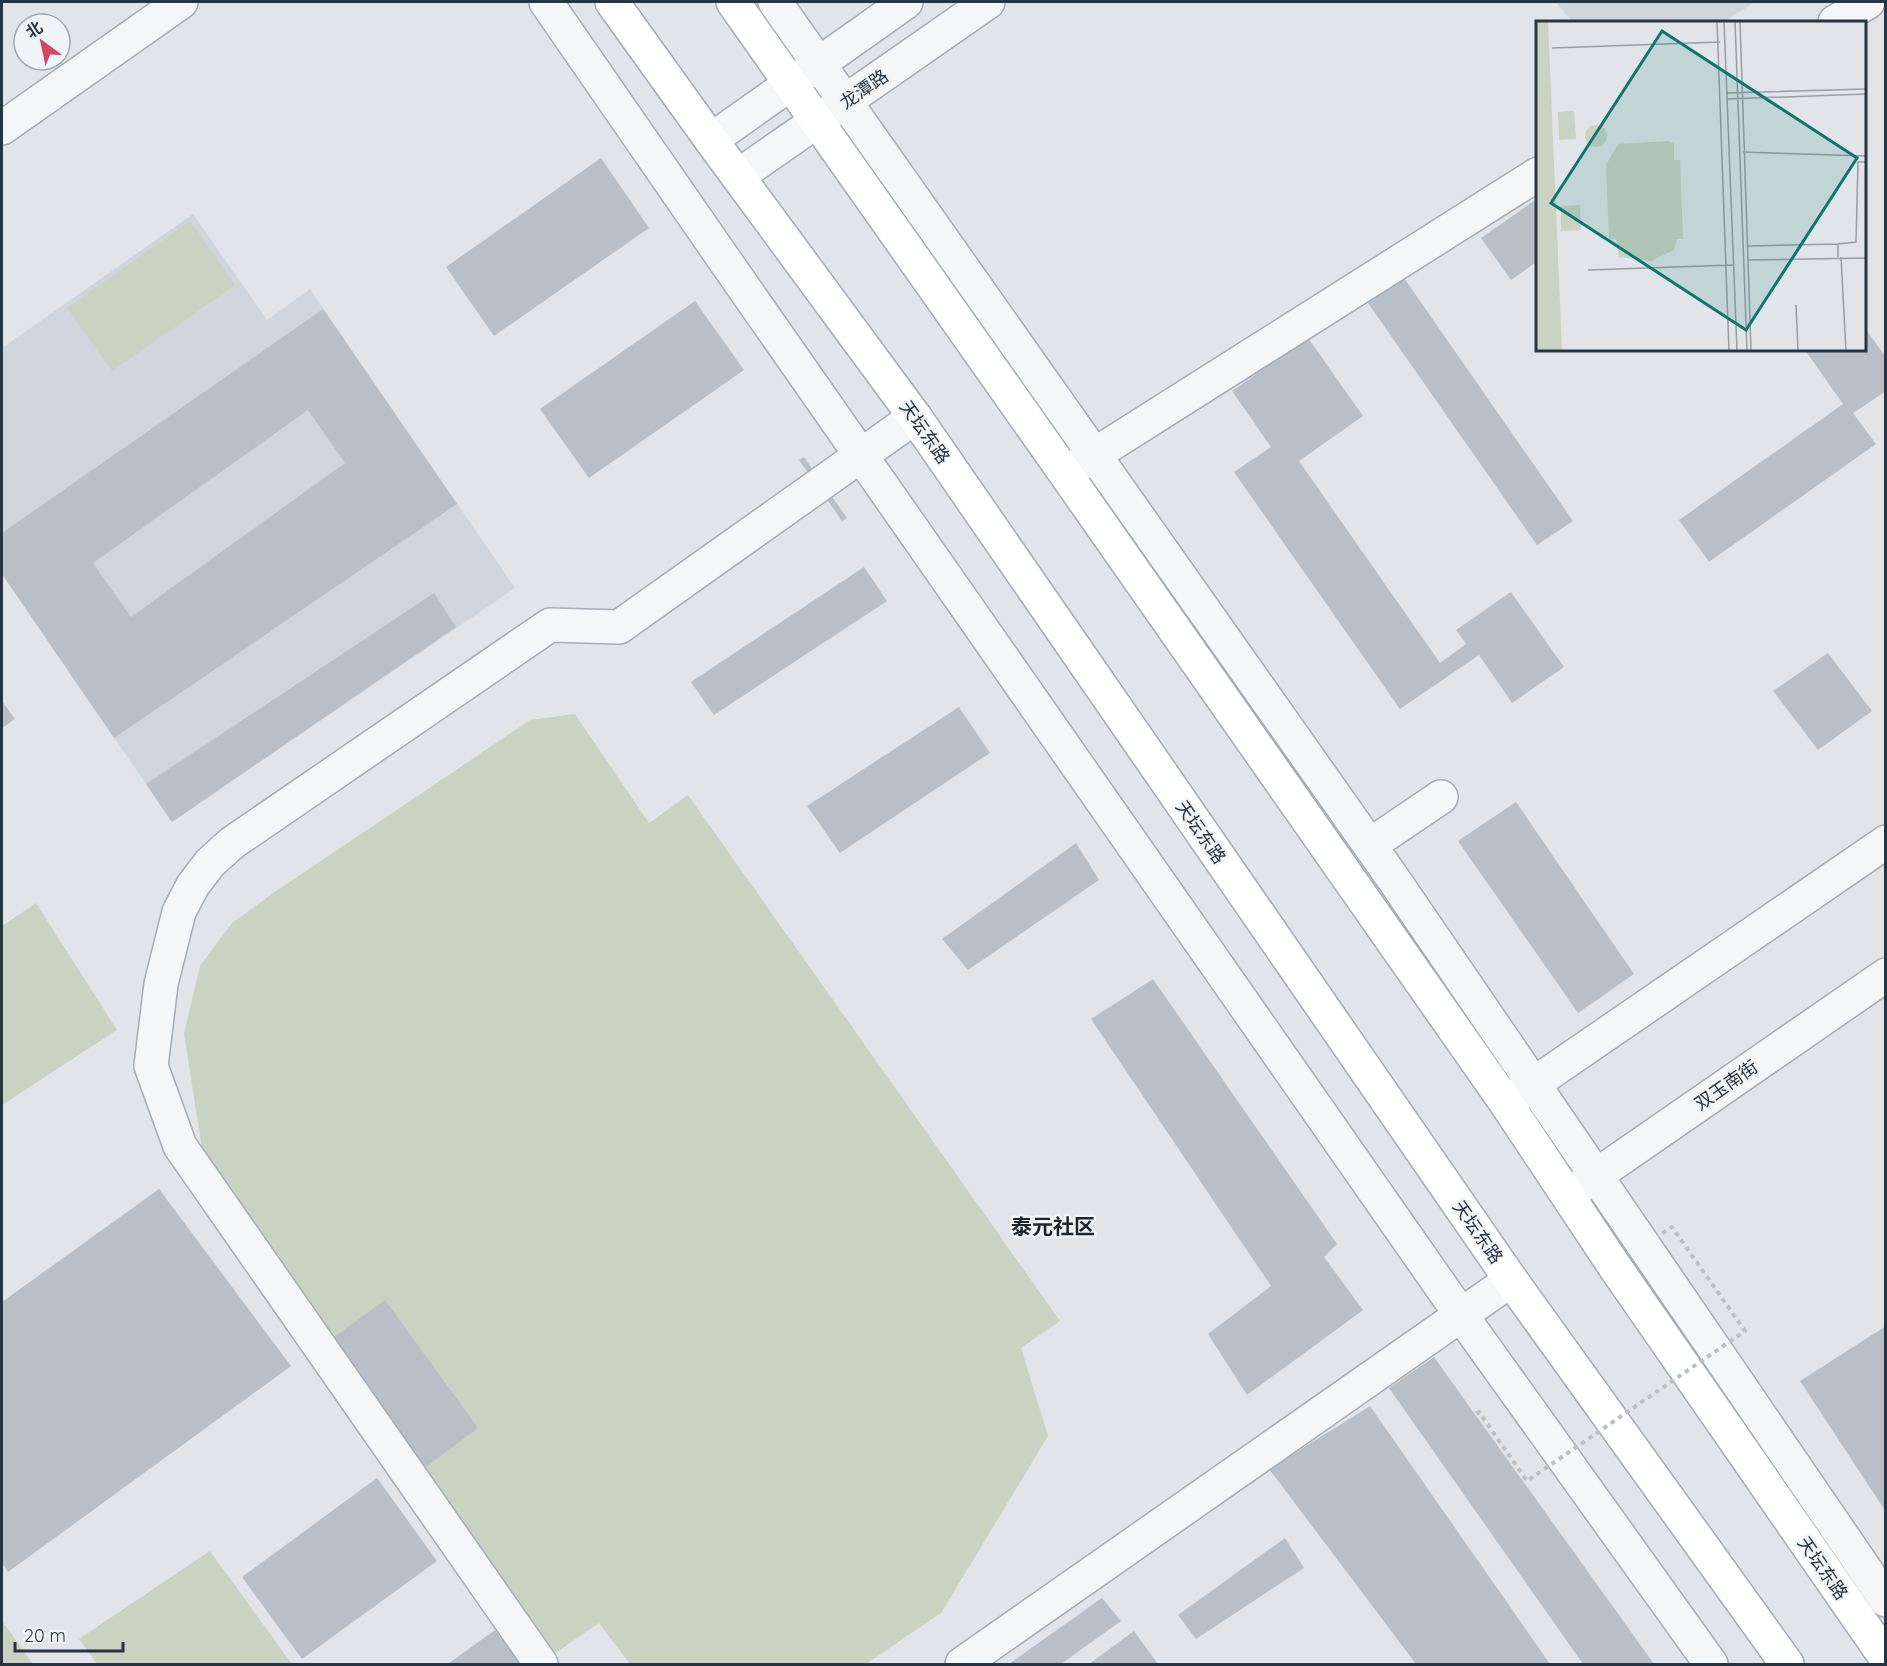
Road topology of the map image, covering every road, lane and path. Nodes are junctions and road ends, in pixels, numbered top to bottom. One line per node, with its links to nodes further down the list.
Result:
1 (181, 2): 14 (street)
2 (546, 2): 20 (street)
3 (612, 2): 15 (main road, 天坛东路)
4 (733, 2): 11 (main road, 天坛东路)
5 (775, 2): 10 (street)
6 (906, 2): 10 (street)
7 (988, 2): 12 (street, 龙潭路)
8 (1868, 2): 9 (street)
9 (1837, 21)
10 (819, 62): 11 (street); 12 (street)
11 (790, 82): 13 (main road, 天坛东路); 15 (street)
12 (847, 102): 13 (street, 龙潭路); 19 (street)
13 (818, 121): 17 (street, 龙潭路); 21 (main road, 天坛东路)
14 (2, 128)
15 (711, 140): 17 (main road, 天坛东路)
16 (1536, 175): 19 (street)
17 (738, 176): 18 (main road, 天坛东路)
18 (915, 417): 20 (street); 31 (main road, 天坛东路)
19 (1094, 454): 21 (street); 24 (street)
20 (861, 456): 32 (street); 36 (street)
21 (1065, 473): 27 (main road, 天坛东路)
22 (1441, 798): 24 (street)
23 (1886, 842): 26 (street)
24 (1370, 845): 26 (street)
25 (1886, 975): 28 (street, 双玉南街)
26 (1534, 1084): 27 (street); 28 (street)
27 (1506, 1103): 29 (main road, 天坛东路)
28 (1596, 1175): 29 (street, 双玉南街); 34 (street)
29 (1567, 1195): 35 (main road, 天坛东路)
30 (1659, 1236): 33 (path, bridge)
31 (1511, 1280): 32 (street); 39 (main road, 天坛东路)
32 (1461, 1315): 37 (street); 38 (street)
33 (1469, 1419)
34 (1886, 1600)
35 (1886, 1658)
36 (541, 1665)
37 (962, 1665)
38 (1711, 1665)
39 (1787, 1665)

